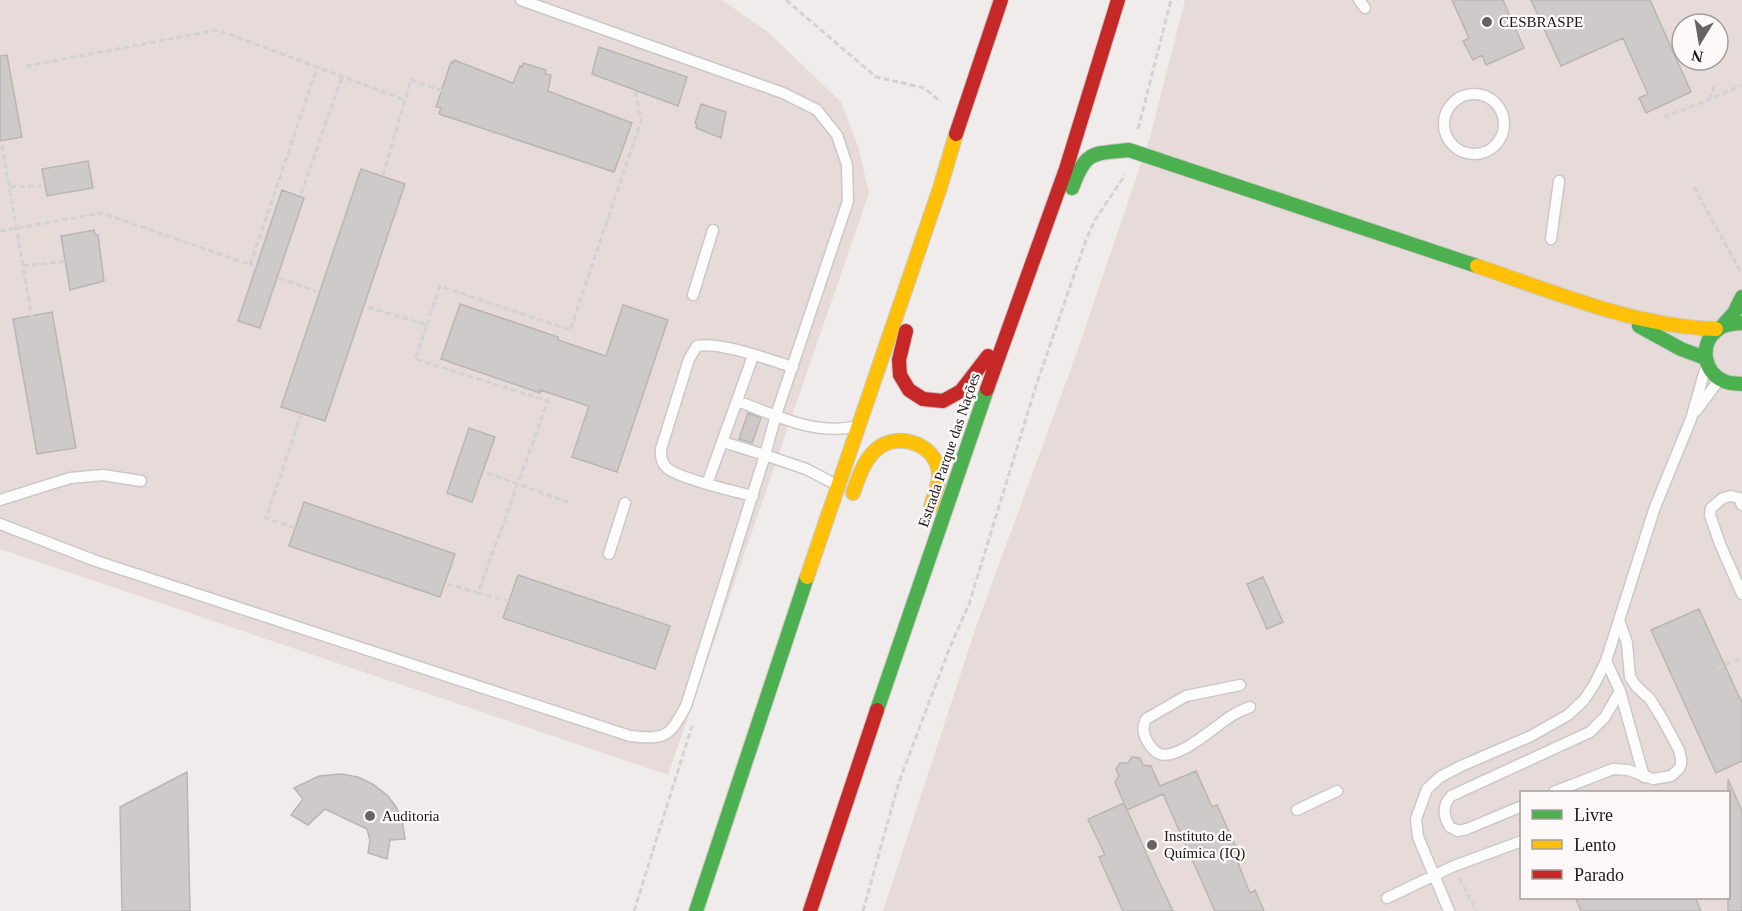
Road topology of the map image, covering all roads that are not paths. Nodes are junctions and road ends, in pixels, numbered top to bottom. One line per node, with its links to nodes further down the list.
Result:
1 (521, 0): 23 (lane)
2 (1001, 0): 5 (main road)
3 (1007, 0): 5 (main road)
4 (1118, 0): 20 (main road, Estrada Parque das Nações)
5 (990, 32): 10 (main road)
6 (1503, 115): 6 (lane)
7 (1114, 139): 8 (main road)
8 (1132, 145): 11 (main road); 16 (main road)
9 (1559, 181): 13 (lane)
10 (940, 188): 20 (main road); 29 (main road)
11 (1060, 227)
12 (713, 230): 14 (lane)
13 (1551, 239)
14 (693, 295)
15 (1742, 297): 19 (main road)
16 (1616, 313): 19 (main road); 22 (main road)
17 (1025, 323): 20 (main road)
18 (1742, 323): 19 (main road)
19 (1720, 327): 22 (main road)
20 (1004, 343): 48 (main road, Estrada Parque das Nações)
21 (753, 356): 23 (lane); 26 (lane); 33 (lane)
22 (1706, 362): 24 (main road); 28 (lane)
23 (793, 367): 27 (lane)
24 (1731, 383): 25 (main road); 28 (lane)
25 (1742, 397)
26 (737, 401): 27 (lane); 30 (lane)
27 (776, 415): 29 (lane); 31 (lane)
28 (1691, 419): 46 (lane)
29 (858, 426): 34 (main road)
30 (723, 442): 31 (lane); 33 (lane)
31 (765, 455): 34 (lane); 35 (lane)
32 (141, 482): 36 (lane)
33 (707, 484): 35 (lane)
34 (838, 485): 47 (main road)
35 (753, 496): 40 (lane)
36 (0, 500)
37 (625, 503): 43 (lane)
38 (1742, 505): 45 (lane)
39 (847, 509): 41 (main road)
40 (0, 524)
41 (926, 524)
42 (919, 545): 48 (main road)
43 (609, 554)
44 (821, 579): 47 (main road)
45 (1742, 594)
46 (1619, 620): 49 (lane); 53 (lane)
47 (791, 627): 61 (main road)
48 (900, 643): 62 (main road, Estrada Parque das Nações)
49 (1606, 661): 51 (lane); 59 (lane)
50 (1240, 685): 52 (lane)
51 (1620, 690): 53 (lane); 56 (lane)
52 (1250, 707)
53 (1644, 777): 55 (lane)
54 (1337, 791): 57 (lane)
55 (1557, 791)
56 (1520, 806)
57 (1297, 810)
58 (1520, 841): 59 (lane)
59 (1434, 874): 60 (lane); 63 (lane)
60 (1387, 898)
61 (696, 911)
62 (810, 911)
63 (1449, 911)

